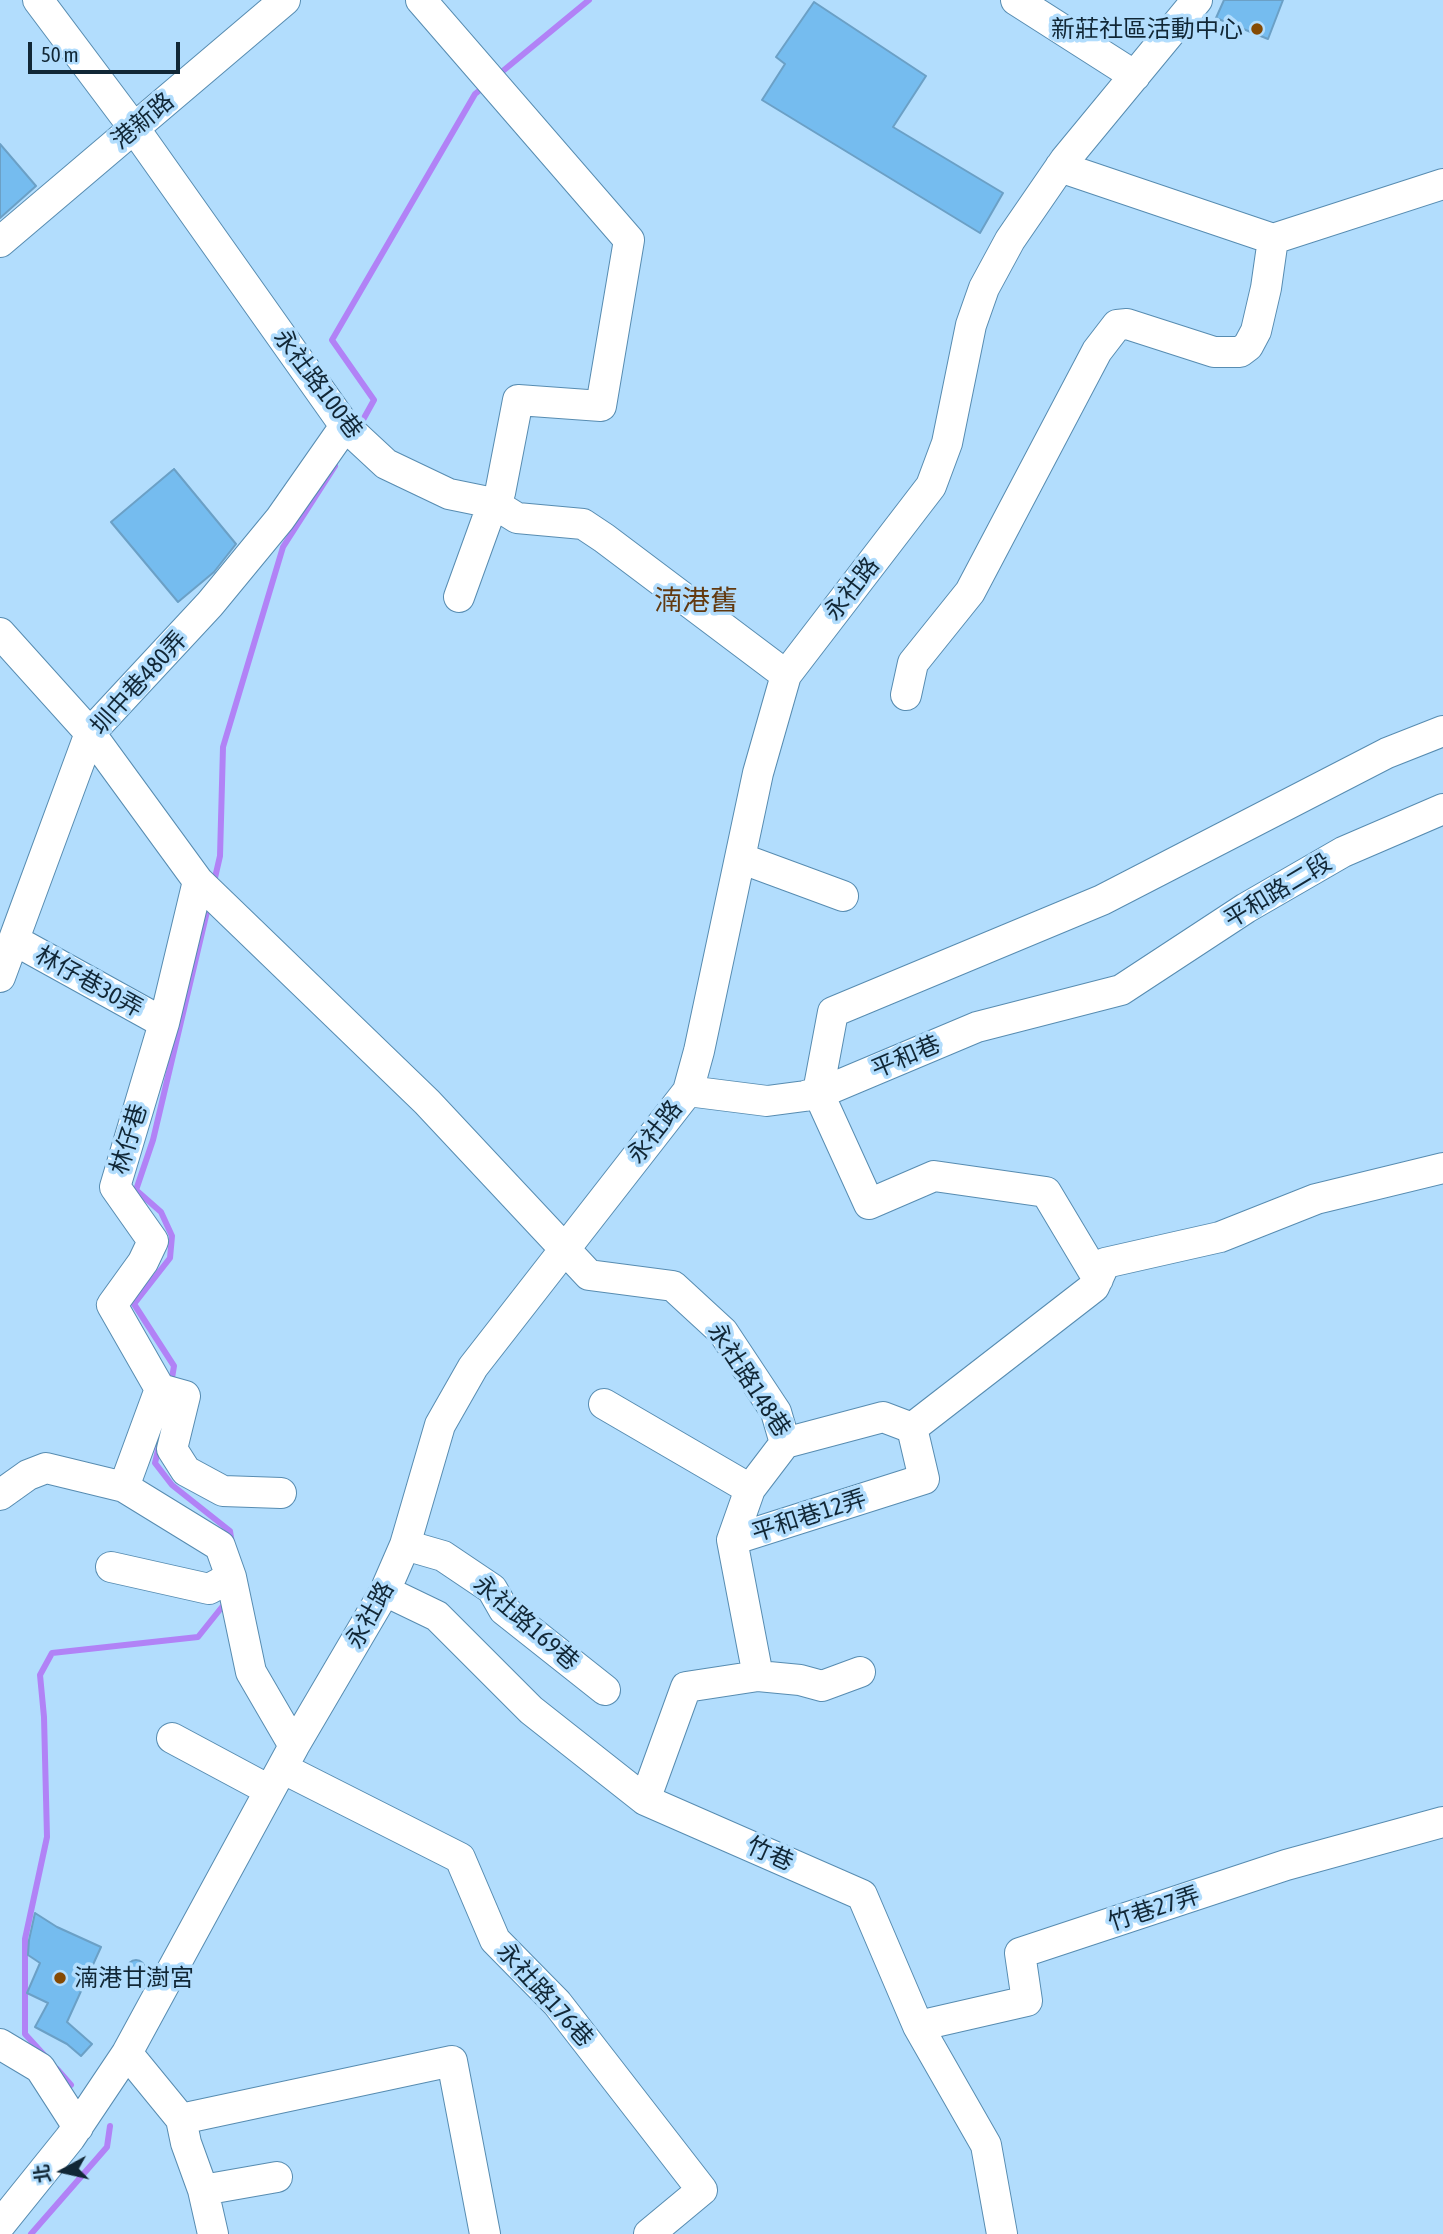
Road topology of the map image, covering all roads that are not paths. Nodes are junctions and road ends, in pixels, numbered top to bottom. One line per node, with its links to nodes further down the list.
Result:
1 (38, 0): 7 (street, 永社路100巷)
2 (285, 0): 7 (street, 港新路)
3 (421, 0): 13 (street)
4 (1016, 0): 6 (street)
5 (1197, 0): 6 (street, 永社路)
6 (1135, 76): 8 (street, 永社路)
7 (134, 128): 11 (street, 港新路); 12 (street, 永社路100巷)
8 (1060, 167): 10 (street); 16 (street, 永社路)
9 (1443, 184): 10 (street)
10 (1273, 239): 17 (street)
11 (0, 242)
12 (345, 426): 13 (street, 永社路100巷); 19 (street, 圳中巷480弄)
13 (493, 503): 14 (street); 16 (street, 永社路100巷)
14 (459, 597)
15 (0, 633): 19 (street, 永社路148巷)
16 (786, 675): 21 (street, 永社路)
17 (906, 695)
18 (1443, 730): 29 (street)
19 (90, 733): 22 (street, 永社路148巷); 24 (street, 圳中巷480弄)
20 (1443, 809): 26 (street, 平和路二段)
21 (740, 858): 23 (street); 28 (street, 永社路)
22 (198, 881): 27 (street, 林仔巷); 31 (street, 永社路148巷)
23 (843, 896)
24 (14, 940): 25 (street, 圳中巷480弄); 27 (street, 林仔巷30弄)
25 (0, 978)
26 (1121, 990): 29 (street, 平和巷)
27 (164, 1023): 33 (street, 林仔巷)
28 (688, 1090): 29 (street, 平和巷); 31 (street, 永社路)
29 (818, 1092): 32 (street)
30 (1443, 1168): 32 (street)
31 (565, 1248): 36 (street, 永社路148巷); 42 (street, 永社路)
32 (1098, 1279): 35 (street)
33 (160, 1389): 37 (street); 39 (street)
34 (604, 1404): 38 (street)
35 (912, 1428): 36 (street, 永社路148巷); 41 (street, 平和巷12弄)
36 (785, 1443): 38 (street)
37 (124, 1487): 40 (street); 44 (street)
38 (750, 1489): 41 (street)
39 (281, 1493)
40 (0, 1495)
41 (732, 1540): 47 (street, 平和巷12弄)
42 (405, 1545): 45 (street, 永社路); 48 (street, 永社路169巷)
43 (111, 1567): 44 (street)
44 (233, 1586): 50 (street)
45 (385, 1591): 50 (street, 永社路); 51 (street, 竹巷)
46 (860, 1672): 47 (street)
47 (758, 1676): 51 (street)
48 (606, 1690)
49 (172, 1738): 50 (street)
50 (282, 1768): 55 (street, 永社路); 63 (street, 永社路176巷)
51 (645, 1800): 53 (street, 竹巷)
52 (1443, 1822): 53 (street, 竹巷27弄)
53 (918, 2026): 64 (street, 竹巷)
54 (0, 2044): 57 (street)
55 (127, 2053): 56 (street); 57 (street, 永社路)
56 (181, 2119): 59 (street); 62 (street)
57 (78, 2127): 60 (street, 永社路)
58 (277, 2177): 59 (street)
59 (202, 2190): 61 (street)
60 (0, 2225)
61 (213, 2234)
62 (485, 2234)
63 (649, 2234)
64 (1002, 2234)

